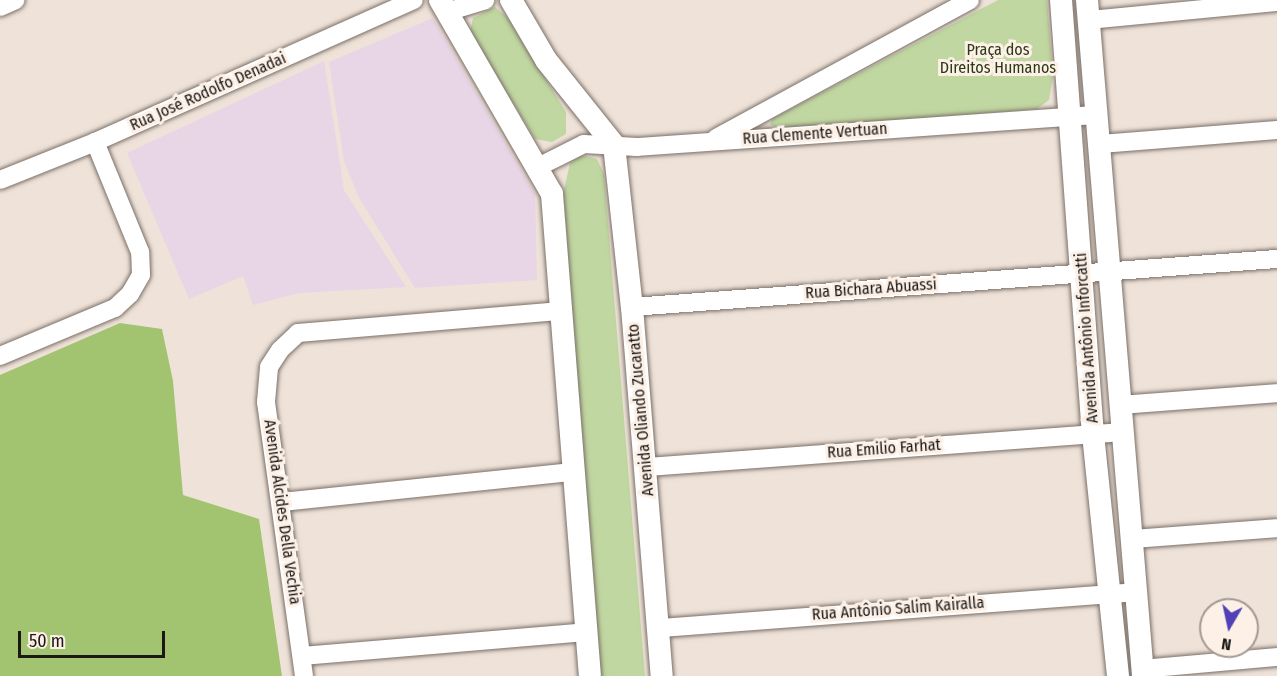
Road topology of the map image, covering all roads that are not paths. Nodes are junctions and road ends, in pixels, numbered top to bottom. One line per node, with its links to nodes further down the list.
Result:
1 (16, 0): 9 (street)
2 (414, 0): 15 (street, Rua José Rodolfo Denadai)
3 (485, 0): 8 (street)
4 (511, 0): 17 (street)
5 (970, 0): 14 (street)
6 (1061, 0): 12 (street, Avenida Antônio Inforcatti)
7 (1277, 2): 10 (street)
8 (445, 6): 18 (street)
9 (0, 7)
10 (1088, 10): 11 (street, Avenida Antônio Inforcatti)
11 (1097, 115): 12 (street, Rua Clemente Vertuan); 16 (street, Avenida Antônio Inforcatti)
12 (1070, 118): 14 (street, Rua Clemente Vertuan); 22 (street, Avenida Antônio Inforcatti)
13 (1277, 130): 16 (street)
14 (713, 140): 17 (street, Rua Clemente Vertuan)
15 (95, 142): 19 (street, Rua José Rodolfo Denadai); 25 (street)
16 (1100, 144): 21 (street, Avenida Antônio Inforcatti)
17 (614, 145): 18 (street, Rua Clemente Vertuan); 23 (street, Avenida Oliando Zucaratto)
18 (538, 167): 24 (street)
19 (0, 180)
20 (1277, 259): 21 (street, Rua Bichara Abuassi)
21 (1111, 271): 22 (street, Rua Bichara Abuassi); 27 (street, Avenida Antônio Inforcatti)
22 (1083, 273): 23 (street, Rua Bichara Abuassi); 29 (street, Avenida Antônio Inforcatti)
23 (632, 308): 30 (street, Avenida Oliando Zucaratto)
24 (561, 311): 31 (street); 32 (street, Avenida Alcides Della Vechia)
25 (0, 356)
26 (1277, 393): 27 (street)
27 (1119, 405): 28 (street, Avenida Antônio Inforcatti)
28 (1121, 432): 29 (street, Rua Emilio Farhat); 34 (street, Avenida Antônio Inforcatti)
29 (1093, 434): 30 (street, Rua Emilio Farhat); 36 (street, Avenida Antônio Inforcatti)
30 (646, 467): 37 (street, Avenida Oliando Zucaratto)
31 (573, 472): 32 (street); 38 (street)
32 (281, 502): 39 (street, Avenida Alcides Della Vechia)
33 (1277, 528): 34 (street)
34 (1132, 539): 35 (street, Avenida Antônio Inforcatti)
35 (1136, 592): 36 (street, Rua Antônio Salim Kairalla); 41 (street, Avenida Antônio Inforcatti)
36 (1110, 593): 37 (street, Rua Antônio Salim Kairalla); 45 (street, Avenida Antônio Inforcatti)
37 (660, 628): 44 (street, Avenida Oliando Zucaratto)
38 (586, 632): 39 (street); 43 (street)
39 (302, 656): 42 (street, Avenida Alcides Della Vechia)
40 (1277, 657): 41 (street)
41 (1142, 672)
42 (304, 676)
43 (590, 676)
44 (662, 676)
45 (1118, 676)

